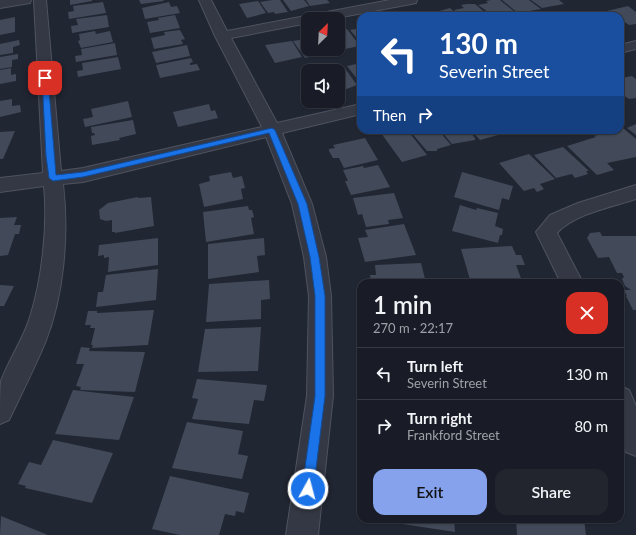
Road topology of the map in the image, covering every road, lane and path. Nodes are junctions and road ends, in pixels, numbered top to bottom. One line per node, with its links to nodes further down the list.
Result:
1 (25, 0): 5 (street)
2 (40, 0): 13 (street)
3 (205, 0): 8 (street)
4 (411, 0): 6 (street)
5 (0, 4)
6 (345, 12)
7 (301, 21): 8 (street)
8 (222, 36): 12 (street)
9 (636, 45): 10 (street)
10 (624, 47)
11 (357, 110): 12 (street)
12 (272, 130): 13 (street); 20 (street)
13 (53, 178): 14 (street); 18 (street)
14 (0, 185)
15 (636, 192): 16 (street)
16 (570, 279)
17 (624, 410): 19 (street)
18 (0, 411)
19 (636, 442)
20 (302, 535)

